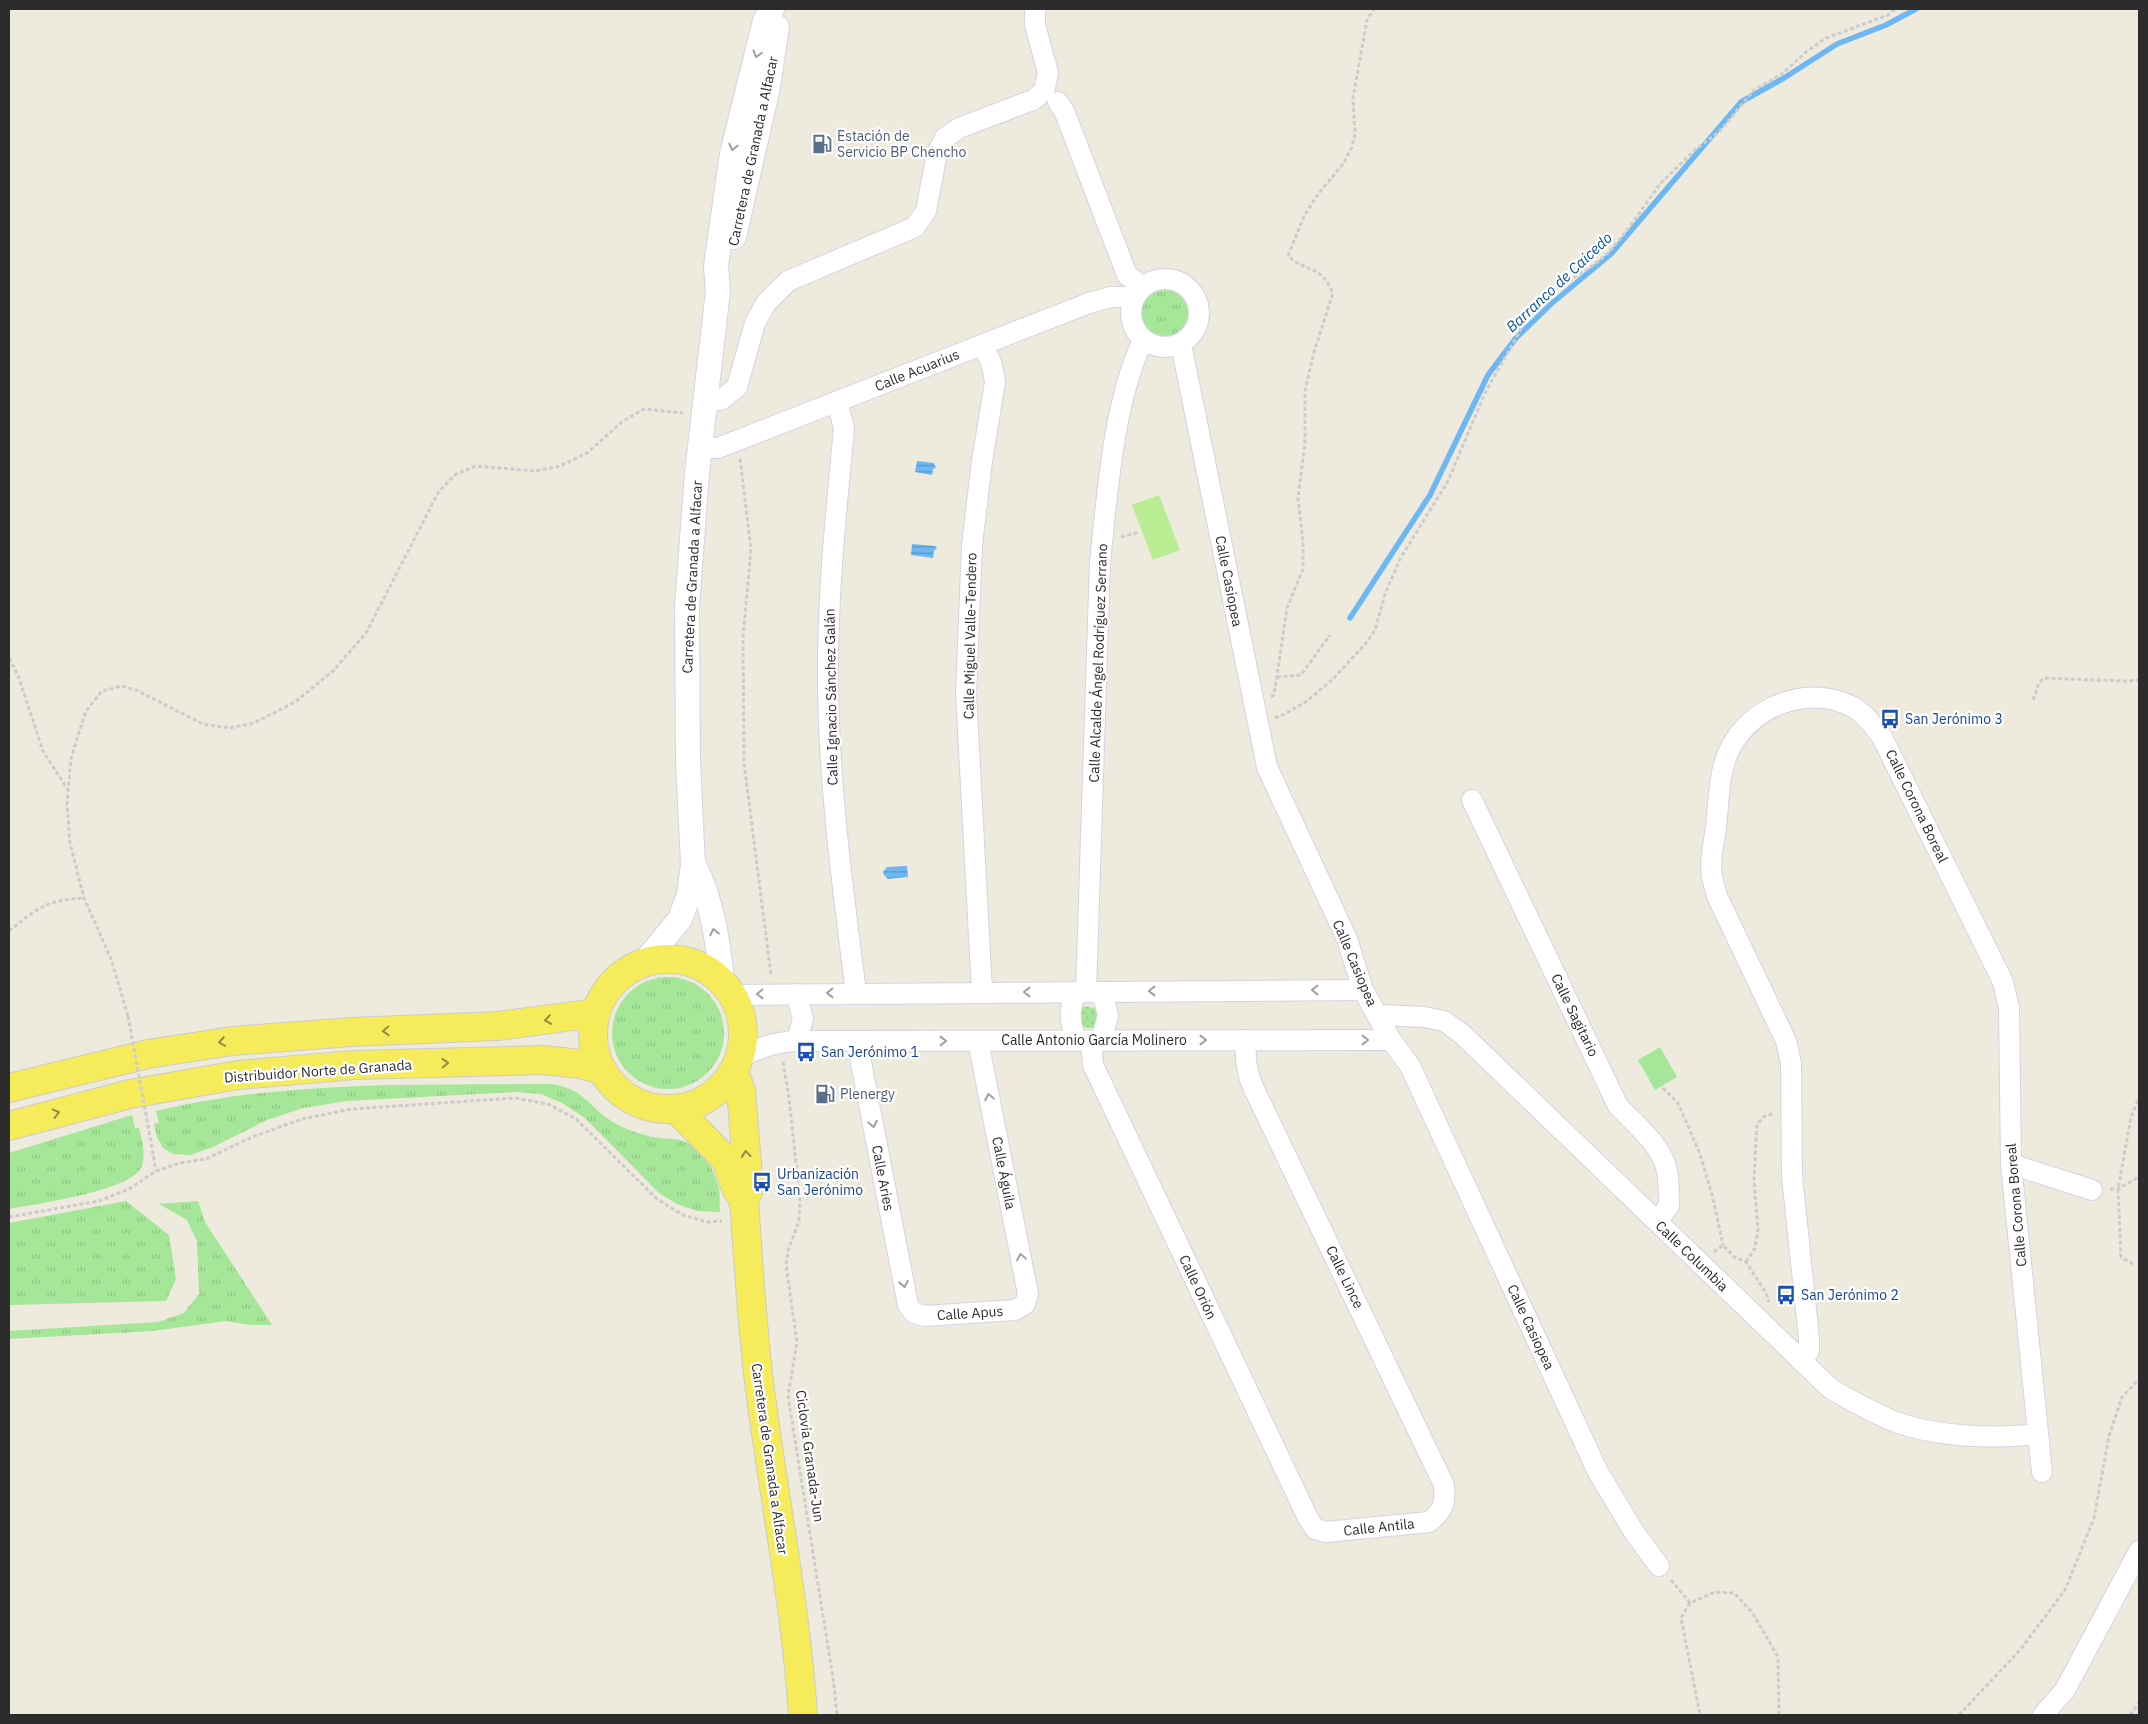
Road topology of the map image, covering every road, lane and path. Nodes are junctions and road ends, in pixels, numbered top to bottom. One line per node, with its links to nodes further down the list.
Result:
1 (772, 9): 7 (street, Carretera de Granada a Alfacar, one-way to 7)
2 (776, 9): 7 (street, Carretera de Granada a Alfacar)
3 (1035, 9): 13 (street)
4 (1374, 9): 20 (path)
5 (1895, 9): 24 (path)
6 (1058, 102): 8 (street)
7 (718, 291): 13 (street, Carretera de Granada a Alfacar)
8 (1139, 292): 9 (street); 10 (street, Calle Acuarius); 11 (street)
9 (1143, 340): 11 (street); 35 (street, Calle Alcalde Ángel Rodríguez Serrano)
10 (983, 344): 12 (street, Calle Acuarius); 34 (street, Calle Miguel Valle-Tendero)
11 (1181, 344): 33 (street, Calle Casiopea)
12 (837, 402): 14 (street, Calle Acuarius); 36 (street, Calle Ignacio Sánchez Galán)
13 (705, 407): 14 (street, Carretera de Granada a Alfacar); 25 (path)
14 (700, 447): 27 (street, Carretera de Granada a Alfacar)
15 (740, 459): 32 (path)
16 (1140, 532): 17 (path)
17 (1116, 538)
18 (1330, 635): 20 (path)
19 (9, 658): 25 (path)
20 (1277, 678): 23 (path)
21 (2139, 680): 22 (path)
22 (2033, 700)
23 (1264, 701)
24 (1272, 719)
25 (68, 790): 28 (path)
26 (1472, 800): 61 (street, Calle Sagitario)
27 (693, 864): 30 (street, Carretera de Granada a Alfacar); 31 (street, Carretera de Granada a Alfacar, one-way to 27)
28 (84, 898): 29 (path); 55 (path, bridge)
29 (9, 931)
30 (643, 964): 31 (main road); 38 (main road)
31 (727, 988): 32 (street, one-way to 31); 46 (main road)
32 (773, 989): 37 (street)
33 (1364, 990): 35 (street, one-way to 35); 39 (street, Calle Casiopea)
34 (982, 992): 35 (street, one-way to 34); 36 (street)
35 (1088, 992): 43 (street); 43 (street)
36 (856, 993): 37 (street, one-way to 37)
37 (796, 994): 44 (street)
38 (596, 1013): 47 (main road); 48 (main road, one-way to 48)
39 (1377, 1015): 41 (street, Calle Casiopea); 61 (street, Calle Columbia)
40 (1246, 1040): 41 (street, Calle Antonio García Molinero, one-way to 41); 43 (street, Calle Antonio García Molinero, one-way to 40); 73 (street, Calle Lince)
41 (1391, 1040): 76 (street, Calle Casiopea)
42 (978, 1041): 43 (street, Calle Antonio García Molinero); 45 (street, Calle Antonio García Molinero, one-way to 42); 66 (street, Calle Águila, one-way to 42)
43 (1090, 1041): 74 (street, Calle Orión)
44 (791, 1042): 45 (street, Calle Antonio García Molinero); 46 (street, Calle Antonio García Molinero); 80 (path, Ciclovía Granada-Jun)
45 (857, 1042): 68 (street, Calle Aries, one-way to 68)
46 (737, 1064): 51 (main road); 59 (main road, Carretera de Granada a Alfacar, one-way to 46)
47 (602, 1070): 51 (main road); 53 (main road, Distribuidor Norte de Granada, one-way to 47)
48 (9, 1088)
49 (1663, 1088): 62 (path)
50 (2139, 1098): 57 (path)
51 (676, 1109): 59 (main road, Carretera de Granada a Alfacar)
52 (1779, 1112): 64 (path)
53 (9, 1126)
54 (2011, 1164): 58 (street); 69 (street, Calle Corona Boreal); 71 (street, Calle Corona Boreal)
55 (156, 1171): 59 (path); 60 (path)
56 (2139, 1177): 57 (path)
57 (2118, 1189): 58 (path); 65 (path)
58 (2092, 1190)
59 (745, 1210): 79 (main road, Carretera de Granada a Alfacar)
60 (9, 1217)
61 (1657, 1221): 69 (street, Calle Columbia)
62 (1724, 1245): 63 (path); 64 (path)
63 (1708, 1256)
64 (1746, 1262): 67 (path)
65 (2133, 1264)
66 (1025, 1304): 68 (street, Calle Apus)
67 (1772, 1309)
68 (914, 1313)
69 (1801, 1361): 71 (street, Calle Columbia)
70 (2139, 1379): 83 (path)
71 (2038, 1434): 72 (street, Calle Corona Boreal)
72 (2042, 1472)
73 (1440, 1513): 74 (street, Calle Antila)
74 (1315, 1529)
75 (2139, 1552): 84 (street)
76 (1659, 1566): 77 (path)
77 (1690, 1603): 81 (path); 82 (path)
78 (2139, 1703): 85 (path)
79 (803, 1715)
80 (837, 1715)
81 (1700, 1715)
82 (1779, 1715)
83 (1959, 1715)
84 (2043, 1715)
85 (2130, 1715)

